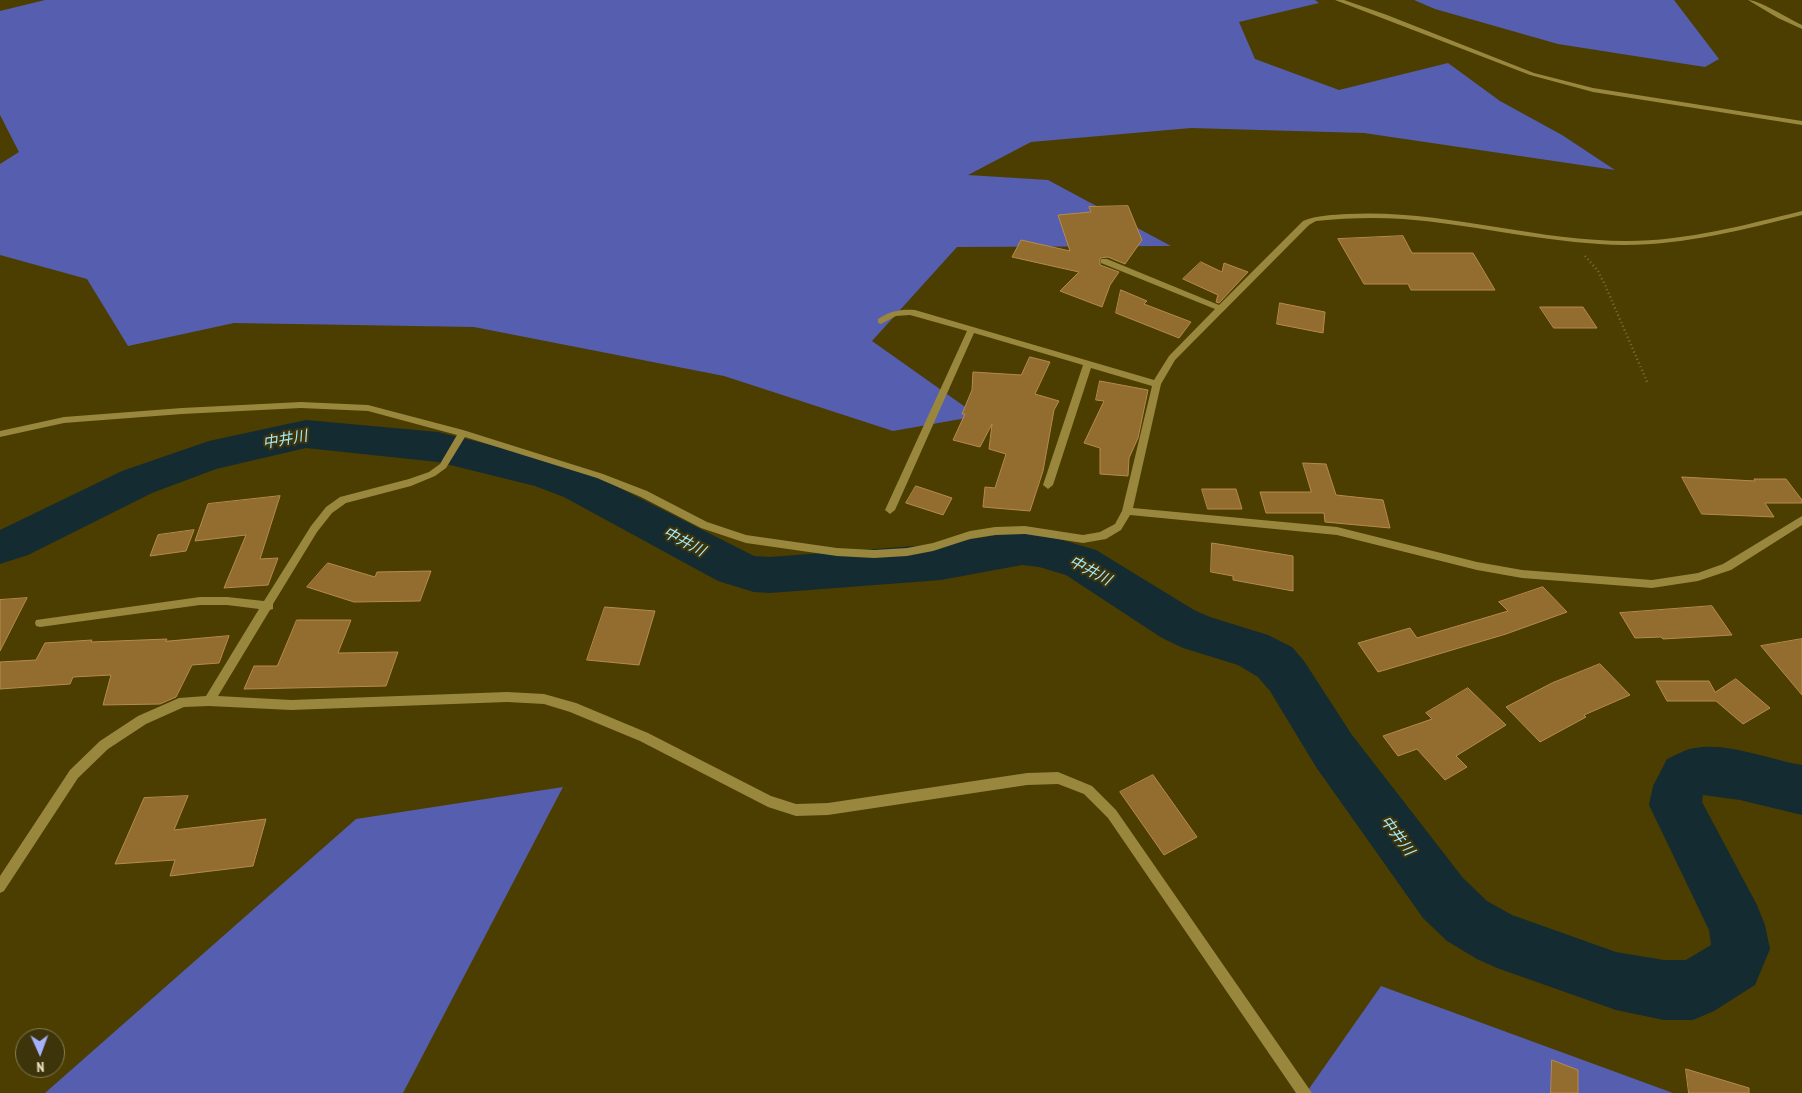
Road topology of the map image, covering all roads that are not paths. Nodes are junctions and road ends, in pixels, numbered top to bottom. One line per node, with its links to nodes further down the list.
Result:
1 (1338, 0): 4 (street)
2 (1751, 0): 3 (street)
3 (1802, 27)
4 (1802, 123)
5 (1802, 213): 7 (street)
6 (1104, 261): 7 (street)
7 (1221, 309): 11 (street)
8 (881, 321): 9 (street)
9 (972, 329): 10 (street); 15 (street)
10 (1088, 364): 11 (street); 14 (street)
11 (1157, 384): 16 (street)
12 (462, 432): 13 (street); 16 (street); 18 (street)
13 (0, 434)
14 (1048, 484)
15 (890, 510)
16 (1127, 511): 17 (street)
17 (1802, 520)
18 (269, 606): 19 (street); 20 (street)
19 (40, 623)
20 (210, 701): 21 (street); 22 (street)
21 (0, 887)
22 (1305, 1093)

